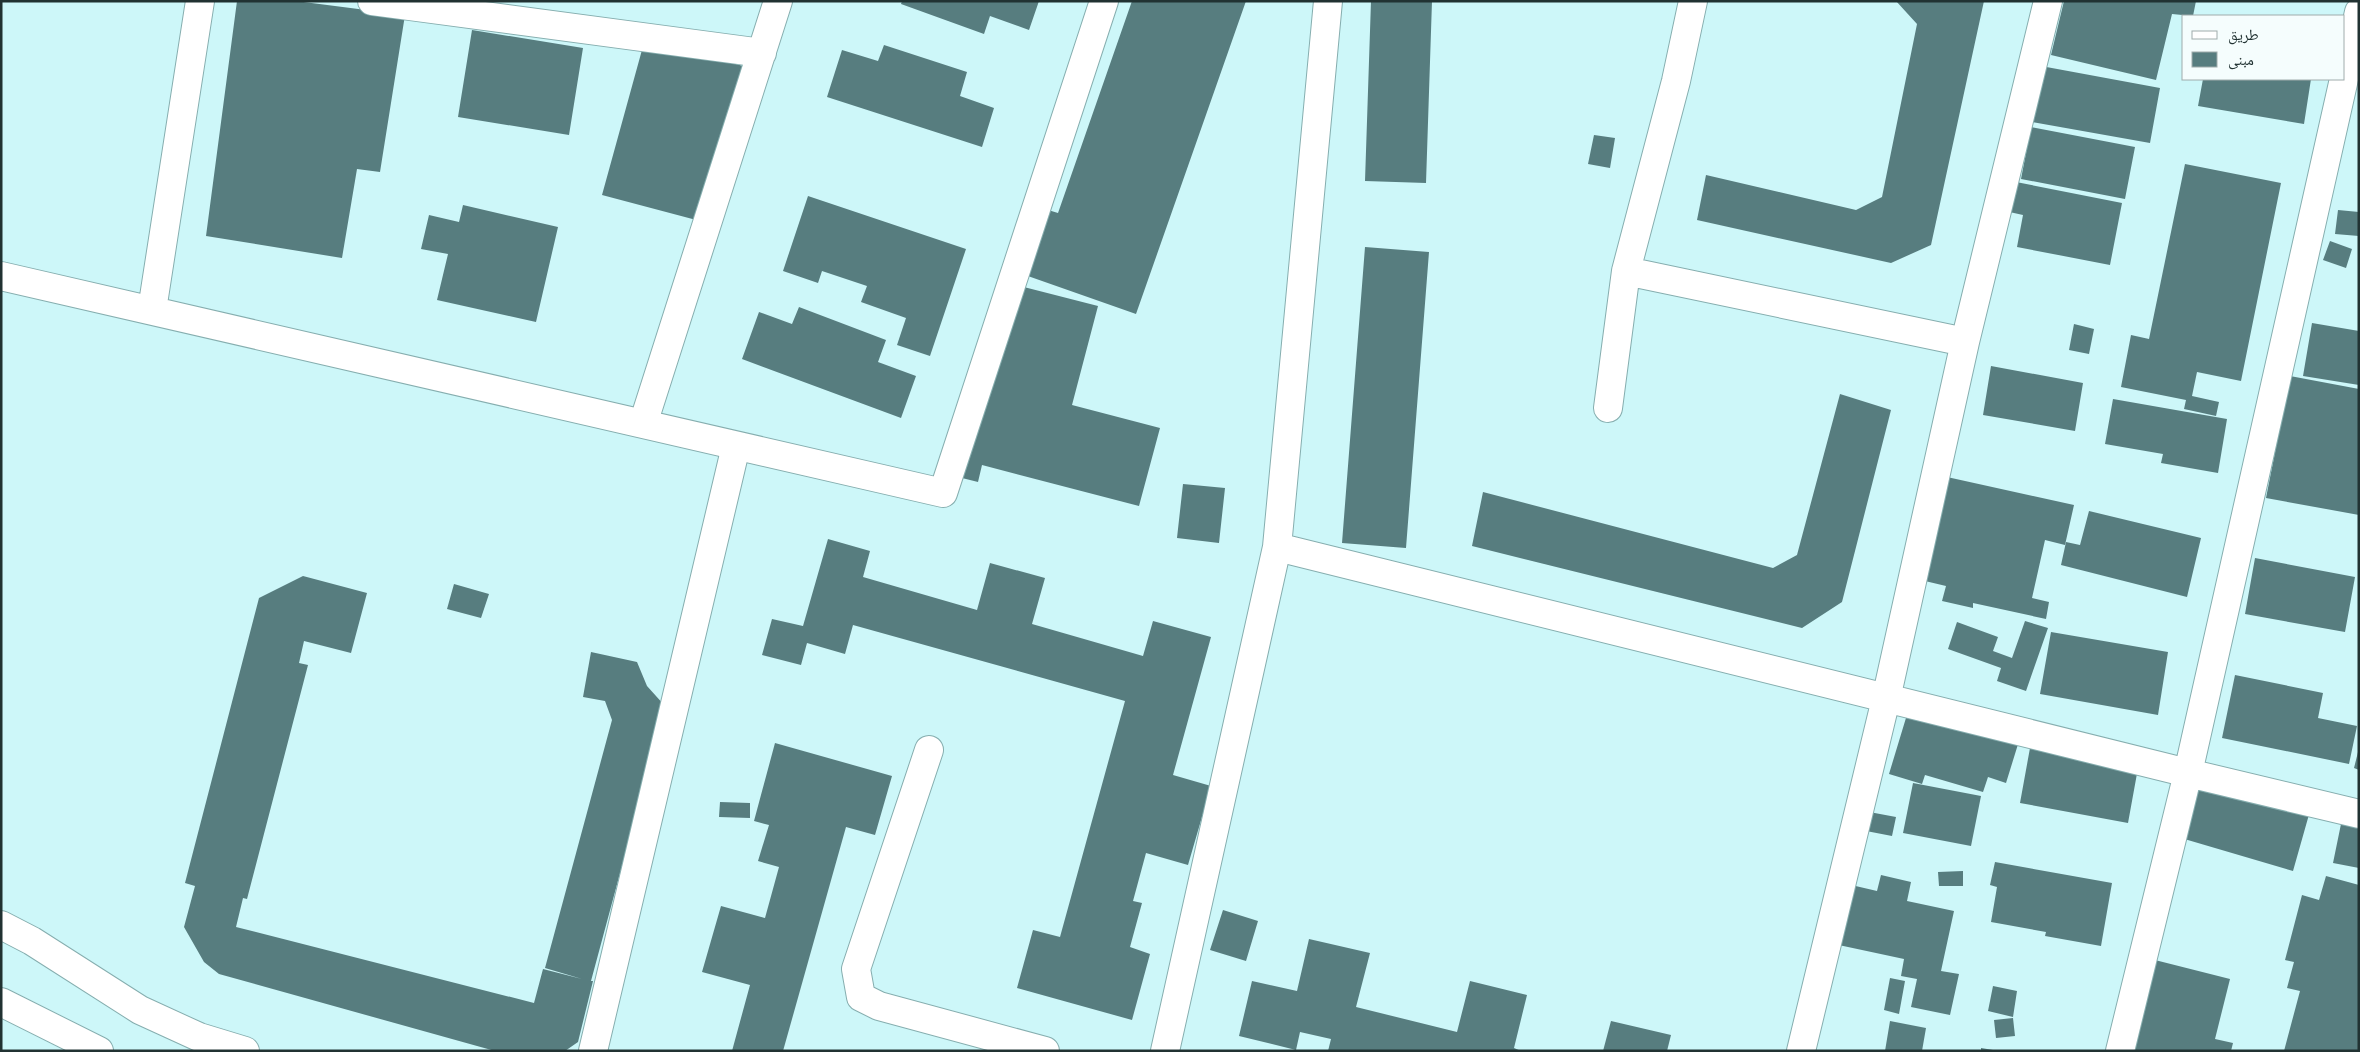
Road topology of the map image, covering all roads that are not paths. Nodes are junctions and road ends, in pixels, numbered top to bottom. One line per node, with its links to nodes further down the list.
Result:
1 (200, 1): 14 (street)
2 (372, 1): 9 (street)
3 (778, 1): 9 (street)
4 (1104, 1): 18 (street)
5 (1328, 1): 19 (street)
6 (1693, 1): 12 (street)
7 (2048, 1): 15 (street)
8 (2359, 12): 10 (street)
9 (762, 52): 17 (street)
10 (2345, 74)
11 (2344, 80): 22 (street)
12 (1626, 271): 15 (street); 16 (street)
13 (1, 276): 14 (street)
14 (152, 310): 17 (street)
15 (1965, 342): 20 (street)
16 (1608, 408)
17 (643, 424): 18 (street)
18 (736, 446): 28 (street)
19 (1277, 547): 20 (street); 30 (street)
20 (1886, 699): 22 (street); 31 (street)
21 (929, 750): 29 (street)
22 (2188, 773): 23 (street); 32 (street)
23 (2359, 814)
24 (1, 925): 27 (street)
25 (1, 1002): 26 (street)
26 (99, 1051)
27 (245, 1051)
28 (593, 1051)
29 (1045, 1051)
30 (1165, 1051)
31 (1801, 1051)
32 (2120, 1051)

